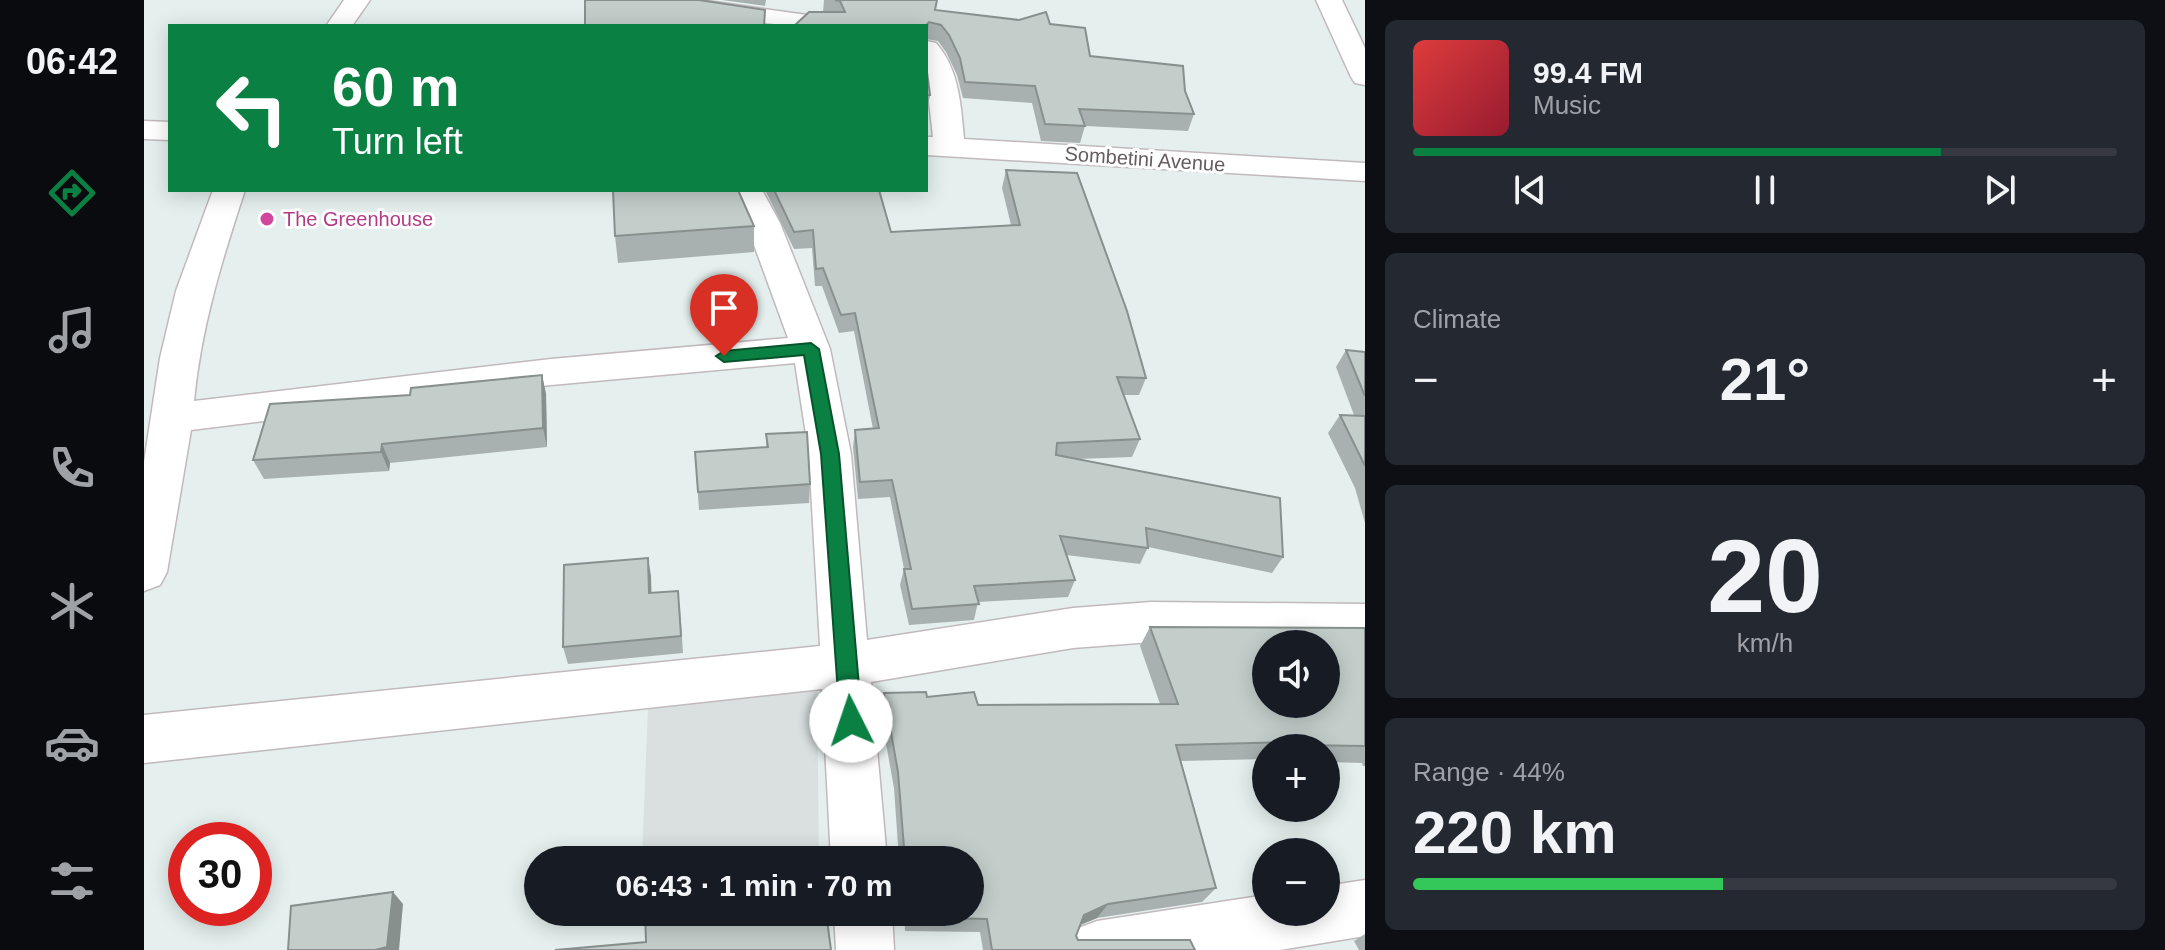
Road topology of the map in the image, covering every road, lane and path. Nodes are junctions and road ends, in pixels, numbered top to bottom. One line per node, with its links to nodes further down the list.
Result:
1 (357, 0): 4 (street)
2 (671, 0): 5 (street)
3 (1329, 0): 7 (street)
4 (340, 24)
5 (815, 24)
6 (928, 51): 10 (street)
7 (1365, 77)
8 (144, 130): 9 (street)
9 (168, 131)
10 (938, 146): 11 (street, Sombetini Avenue)
11 (1365, 172)
12 (228, 192): 15 (street)
13 (747, 192): 14 (street)
14 (811, 349): 15 (street); 18 (street)
15 (173, 418): 16 (street)
16 (144, 572)
17 (1365, 624): 18 (street)
18 (847, 665): 19 (street); 20 (street)
19 (144, 739)
20 (858, 846)
21 (1365, 908): 24 (street)
22 (864, 926): 23 (street)
23 (865, 950)
24 (1097, 950)

